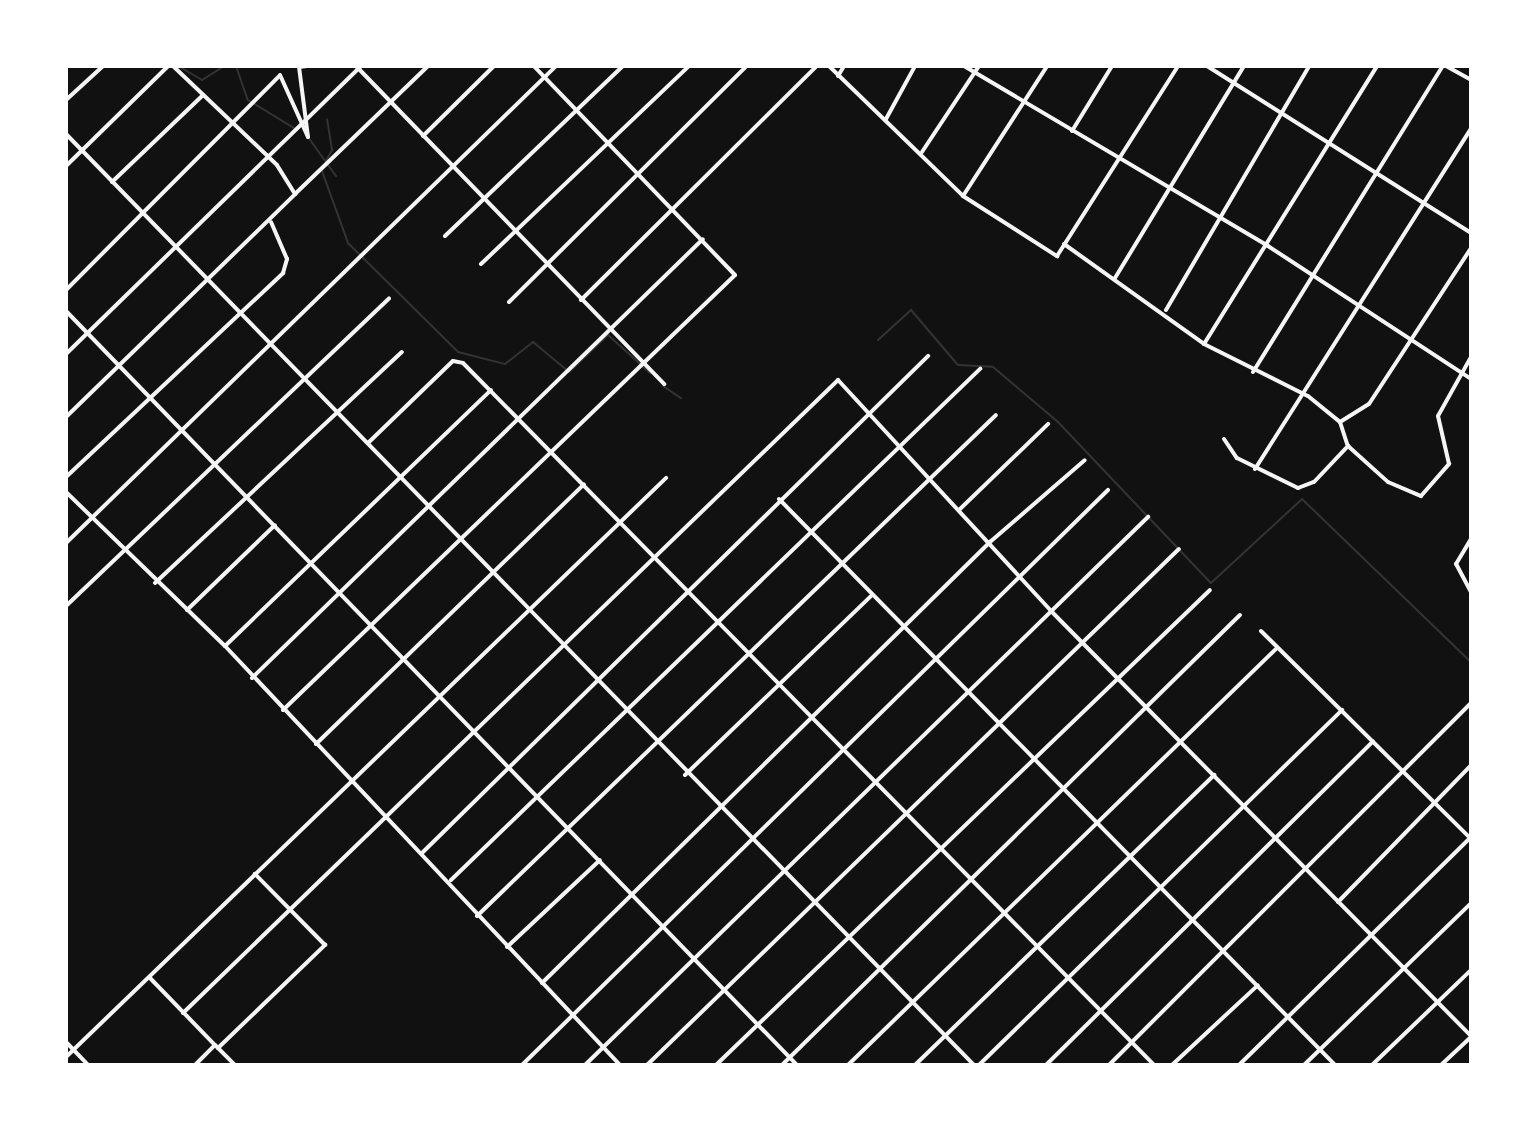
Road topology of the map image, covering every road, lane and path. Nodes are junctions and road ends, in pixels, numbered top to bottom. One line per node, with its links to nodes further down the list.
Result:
1 (103, 66): 32 (street)
2 (171, 66): 31 (street); 45 (street)
3 (307, 66): 38 (street)
4 (428, 66): 33 (street)
5 (494, 66): 42 (street)
6 (534, 66): 28 (street)
7 (556, 66): 28 (street)
8 (623, 66): 35 (street)
9 (689, 66): 43 (street)
10 (747, 66): 52 (street)
11 (817, 66): 59 (street)
12 (829, 66): 27 (street)
13 (844, 66): 27 (street)
14 (915, 66): 37 (street)
15 (964, 66): 26 (street)
16 (979, 66): 26 (street)
17 (1047, 66): 34 (street)
18 (1112, 66): 40 (street)
19 (1178, 66): 48 (street)
20 (1207, 66): 30 (street)
21 (1244, 66): 30 (street)
22 (1309, 66): 36 (street)
23 (1377, 66): 44 (street)
24 (1445, 66): 29 (street); 51 (street)
25 (358, 67): 33 (street); 47 (street)
26 (975, 72): 34 (street); 46 (street)
27 (838, 76): 37 (street)
28 (544, 77): 35 (street); 49 (street)
29 (1471, 80)
30 (1234, 83): 36 (street); 54 (street)
31 (203, 95): 38 (street); 53 (street)
32 (66, 100)
33 (393, 103): 42 (street); 55 (street)
34 (1024, 104): 40 (street); 56 (street)
35 (579, 112): 43 (street); 57 (street)
36 (1283, 114): 44 (street); 61 (street)
37 (886, 119): 46 (street)
38 (232, 128): 47 (street); 60 (street)
39 (1471, 128): 58 (street)
40 (1072, 131): 48 (street)
41 (66, 134): 45 (street)
42 (423, 136): 49 (street)
43 (606, 143): 52 (street); 63 (street)
44 (1330, 144): 51 (street); 68 (street)
45 (83, 150): 50 (street); 53 (street)
46 (922, 152): 56 (street)
47 (269, 157): 55 (street); 69 (street)
48 (1118, 159): 54 (street); 67 (street)
49 (451, 165): 57 (street); 88 (street)
50 (66, 166)
51 (1379, 172): 58 (street); 73 (street)
52 (639, 176): 59 (street); 72 (street)
53 (112, 182): 60 (street)
54 (1168, 191): 61 (street); 74 (street)
55 (295, 194): 62 (street)
56 (963, 196): 67 (street)
57 (484, 201): 63 (street); 65 (street)
58 (1425, 202): 64 (street); 81 (street)
59 (673, 208): 66 (street); 78 (street)
60 (145, 216): 69 (street); 76 (street)
61 (1215, 221): 68 (street); 80 (street)
62 (271, 222): 75 (street); 83 (street)
63 (516, 231): 71 (street); 72 (street)
64 (1471, 233)
65 (445, 236)
66 (703, 239): 84 (street); 93 (street)
67 (1064, 244): 74 (street)
68 (1268, 246): 73 (street); 87 (street)
69 (175, 248): 75 (street); 85 (street)
70 (1471, 248): 86 (street)
71 (481, 264)
72 (548, 264): 78 (street); 79 (street)
73 (1312, 275): 81 (street); 96 (street)
74 (1115, 278): 80 (street)
75 (208, 279): 83 (street); 94 (street)
76 (66, 290)
77 (389, 298): 98 (street)
78 (581, 300): 84 (street)
79 (509, 302)
80 (1166, 310): 87 (street)
81 (1361, 310): 86 (street); 103 (street)
82 (66, 311): 85 (street)
83 (239, 312): 88 (street); 102 (street)
84 (611, 330): 93 (street); 108 (street)
85 (87, 333): 90 (street); 94 (street)
86 (1412, 338): 97 (street); 109 (street)
87 (1204, 344): 96 (street)
88 (271, 347): 98 (street); 111 (street)
89 (402, 352): 104 (street)
90 (66, 354)
91 (928, 356): 105 (street)
92 (1471, 357): 97 (street)
93 (645, 361): 100 (street); 116 (street)
94 (117, 367): 102 (street); 107 (street)
95 (980, 369): 114 (street)
96 (1253, 372): 103 (street)
97 (1463, 374): 99 (street); 115 (street)
98 (301, 377): 104 (street); 118 (street)
99 (1471, 379)
100 (664, 384)
101 (491, 390): 108 (street); 113 (street); 120 (street)
102 (149, 396): 111 (street); 121 (street)
103 (1308, 396): 109 (street); 119 (street)
104 (336, 410): 113 (street); 127 (street)
105 (867, 413): 114 (street); 128 (street); 142 (street)
106 (996, 415): 123 (street)
107 (66, 417)
108 (522, 421): 116 (street); 129 (street)
109 (1340, 422): 115 (street)
110 (1048, 424): 130 (street)
111 (182, 429): 118 (street); 133 (street)
112 (1224, 439): 119 (street)
113 (368, 443): 120 (street)
114 (899, 444): 123 (street); 135 (street)
115 (1348, 446): 119 (street)
116 (553, 452): 124 (street); 139 (street)
117 (1085, 460): 137 (street)
118 (214, 463): 127 (street); 141 (street)
119 (1255, 469)
120 (400, 476): 129 (street); 143 (street)
121 (66, 477)
122 (666, 478): 131 (street)
123 (930, 480): 130 (street); 144 (street)
124 (584, 484): 131 (street); 145 (street)
125 (1108, 490): 146 (street)
126 (66, 492): 133 (street)
127 (247, 496): 134 (street); 147 (street)
128 (779, 499): 135 (street); 148 (street)
129 (430, 509): 139 (street); 150 (street)
130 (959, 510): 137 (street)
131 (621, 517): 142 (street); 154 (street)
132 (1148, 517): 156 (street)
133 (93, 518): 138 (street); 141 (street)
134 (275, 525): 143 (street); 155 (street)
135 (811, 532): 144 (street); 158 (street)
136 (1471, 539): 151 (street)
137 (990, 542): 146 (street); 161 (street)
138 (66, 543)
139 (460, 543): 145 (street); 159 (street)
140 (1179, 549): 162 (street)
141 (124, 551): 147 (street); 153 (street)
142 (658, 557): 148 (street); 165 (street)
143 (308, 559): 150 (street); 163 (street)
144 (840, 564): 152 (street); 166 (street)
145 (491, 574): 154 (street); 167 (street)
146 (1022, 578): 156 (street); 168 (street)
147 (155, 583): 155 (street)
148 (689, 588): 158 (street); 171 (street)
149 (1210, 590): 169 (street)
150 (338, 592): 159 (street); 170 (street)
151 (1471, 592)
152 (871, 596): 161 (street); 172 (street)
153 (66, 606)
154 (526, 609): 165 (street); 174 (street)
155 (187, 610): 163 (street)
156 (1052, 612): 162 (street); 173 (street)
157 (1240, 615): 176 (street)
158 (721, 620): 166 (street); 178 (street)
159 (370, 624): 167 (street); 177 (street)
160 (1261, 631): 179 (street)
161 (904, 632): 168 (street); 180 (street)
162 (1086, 645): 169 (street); 181 (street)
163 (225, 646): 170 (street)
164 (1276, 649): 183 (street)
165 (564, 650): 171 (street); 182 (street)
166 (749, 653): 172 (street); 186 (street)
167 (403, 659): 174 (street); 185 (street)
168 (933, 660): 173 (street); 187 (street)
169 (1117, 677): 176 (street); 188 (street)
170 (251, 678): 177 (street)
171 (596, 681): 178 (street); 189 (street)
172 (779, 684): 180 (street); 192 (street)
173 (964, 691): 181 (street); 195 (street)
174 (440, 695): 182 (street); 194 (street)
175 (1471, 703): 191 (street)
176 (1151, 708): 183 (street); 196 (street)
177 (283, 710): 185 (street)
178 (630, 710): 186 (street); 197 (street)
179 (1342, 710): 184 (street); 199 (street)
180 (811, 719): 187 (street); 200 (street)
181 (1000, 727): 188 (street); 201 (street)
182 (474, 733): 189 (street); 202 (street)
183 (1182, 740): 193 (street); 203 (street)
184 (1373, 741): 191 (street); 205 (street)
185 (316, 745): 194 (street)
186 (659, 746): 192 (street); 204 (street)
187 (846, 751): 195 (street); 207 (street)
188 (1030, 759): 196 (street); 208 (street)
189 (509, 765): 197 (street); 209 (street)
190 (1471, 765): 198 (street)
191 (1404, 771): 198 (street); 212 (street)
192 (685, 775): 200 (street)
193 (1214, 775): 199 (street); 210 (street)
194 (352, 781): 202 (street); 213 (street)
195 (873, 781): 201 (street); 214 (street)
196 (1061, 791): 203 (street); 216 (street)
197 (541, 796): 204 (street); 215 (street)
198 (1435, 802): 206 (street); 219 (street)
199 (1246, 806): 205 (street); 217 (street)
200 (724, 810): 207 (street); 218 (street)
201 (906, 817): 208 (street); 221 (street)
202 (389, 818): 209 (street); 222 (street)
203 (1091, 823): 210 (street); 223 (street)
204 (569, 828): 211 (street); 224 (street)
205 (1276, 837): 212 (street); 225 (street)
206 (1471, 837): 227 (street)
207 (756, 842): 214 (street); 226 (street)
208 (940, 850): 216 (street); 228 (street)
209 (423, 852): 215 (street)
210 (1124, 856): 217 (street); 229 (street)
211 (600, 860): 218 (street); 230 (street)
212 (1307, 870): 219 (street); 231 (street)
213 (255, 874): 222 (street); 236 (street)
214 (785, 877): 221 (street); 232 (street)
215 (451, 880): 224 (street)
216 (972, 882): 223 (street); 235 (street)
217 (1159, 889): 225 (street); 237 (street)
218 (633, 893): 226 (street); 238 (street)
219 (1338, 902): 227 (street)
220 (1471, 903): 233 (street)
221 (817, 907): 228 (street); 240 (street)
222 (288, 908): 244 (street); 252 (street)
223 (1005, 913): 229 (street); 241 (street)
224 (477, 916): 230 (street)
225 (1192, 921): 231 (street); 243 (street)
226 (664, 928): 232 (street); 245 (street)
227 (1370, 933): 233 (street); 246 (street)
228 (850, 940): 235 (street); 247 (street)
229 (1036, 946): 237 (street); 248 (street)
230 (507, 947): 238 (street)
231 (1226, 954): 239 (street); 250 (street)
232 (695, 961): 240 (street); 253 (street)
233 (1405, 970): 242 (street); 254 (street)
234 (1471, 970): 242 (street)
235 (883, 971): 241 (street); 257 (street)
236 (150, 977): 244 (street); 255 (street)
237 (1067, 982): 243 (street); 270 (street)
238 (542, 983): 245 (street)
239 (1258, 985): 246 (street); 274 (street)
240 (723, 991): 247 (street); 264 (street)
241 (913, 1004): 248 (street); 268 (street)
242 (1438, 1004): 249 (street); 278 (street)
243 (1099, 1012): 250 (street); 271 (street)
244 (183, 1013): 252 (street)
245 (573, 1016): 253 (street); 261 (street)
246 (1288, 1016): 254 (street); 275 (street)
247 (758, 1026): 257 (street); 265 (street)
248 (945, 1036): 269 (street); 270 (street)
249 (1471, 1036): 279 (street)
250 (1133, 1041): 272 (street); 273 (street)
251 (66, 1042): 255 (street)
252 (216, 1046): 259 (street); 260 (street)
253 (603, 1047): 262 (street); 263 (street)
254 (1320, 1049): 276 (street); 277 (street)
255 (73, 1050): 256 (street); 258 (street)
256 (66, 1057)
257 (789, 1058): 266 (street); 267 (street)
258 (88, 1065)
259 (195, 1065)
260 (235, 1065)
261 (522, 1065)
262 (585, 1065)
263 (620, 1065)
264 (647, 1065)
265 (716, 1065)
266 (782, 1065)
267 (797, 1065)
268 (848, 1065)
269 (915, 1065)
270 (976, 1065)
271 (1046, 1065)
272 (1109, 1065)
273 (1154, 1065)
274 (1172, 1065)
275 (1239, 1065)
276 (1304, 1065)
277 (1335, 1065)
278 (1372, 1065)
279 (1441, 1065)

